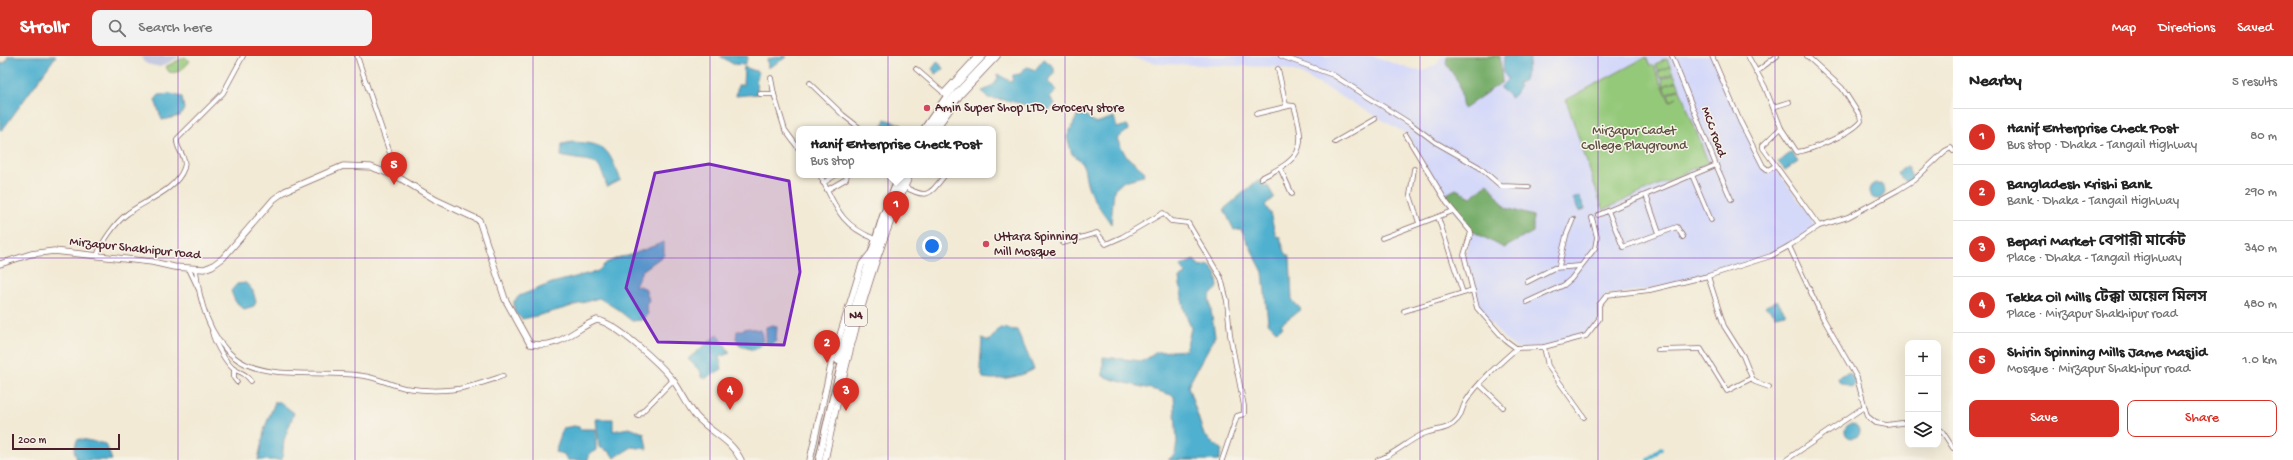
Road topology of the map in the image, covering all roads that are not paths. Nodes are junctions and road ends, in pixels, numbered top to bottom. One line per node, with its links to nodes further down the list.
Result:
1 (243, 56): 71 (street)
2 (357, 56): 40 (street)
3 (978, 56): 20 (main road)
4 (983, 56): 20 (highway)
5 (992, 56): 28 (highway)
6 (997, 56): 29 (main road)
7 (1281, 56): 51 (street)
8 (1672, 56): 35 (street, MCC road)
9 (1712, 56): 36 (street)
10 (1748, 56): 15 (street)
11 (1777, 56): 15 (street)
12 (1808, 56): 30 (street)
13 (916, 69): 20 (street)
14 (1278, 69): 22 (street)
15 (1756, 72): 23 (street)
16 (771, 78): 19 (street)
17 (810, 83): 26 (street)
18 (760, 94): 19 (street)
19 (774, 94): 33 (street)
20 (945, 95): 27 (highway)
21 (1789, 102): 23 (street)
22 (1289, 106): 24 (street); 37 (street)
23 (1773, 107): 30 (street)
24 (1256, 114)
25 (1375, 119): 32 (street)
26 (857, 126)
27 (926, 126)
28 (932, 126)
29 (938, 126)
30 (1781, 128): 36 (street)
31 (1406, 135): 56 (street)
32 (1335, 142)
33 (796, 145)
34 (1952, 148): 64 (street)
35 (1716, 165): 39 (street, MCC road); 55 (street)
36 (1775, 166): 64 (street)
37 (1280, 168): 48 (street); 53 (street)
38 (1414, 169): 63 (street)
39 (1692, 175): 54 (street, MCC road); 62 (street)
40 (398, 177): 77 (main road, Mirzapur Shakhipur road); 92 (main road, Mirzapur Shakhipur road)
41 (822, 178): 49 (street)
42 (832, 178): 49 (street)
43 (846, 178): 52 (street)
44 (899, 178): 68 (highway, N4)
45 (904, 178): 50 (highway, N4)
46 (908, 178): 50 (main road)
47 (943, 178): 50 (street)
48 (1261, 178)
49 (824, 183): 52 (street)
50 (903, 186): 72 (highway, N4)
51 (1529, 187)
52 (827, 190): 68 (street)
53 (1292, 194)
54 (1646, 195): 57 (street, MCC road); 65 (street)
55 (1731, 199)
56 (1453, 211): 59 (street); 81 (street)
57 (1608, 211): 58 (street, MCC road); 65 (street)
58 (1598, 215)
59 (1438, 217): 63 (street); 82 (street)
60 (1592, 218): 75 (street)
61 (1573, 219): 74 (street)
62 (1711, 220)
63 (1419, 223): 67 (street)
64 (1819, 226): 70 (street)
65 (1659, 233): 66 (street)
66 (1683, 237)
67 (1382, 238)
68 (875, 239): 72 (highway, N4)
69 (1063, 243): 109 (street)
70 (1789, 246): 78 (street); 98 (street)
71 (96, 256): 73 (main road, Mirzapur Shakhipur road); 76 (main road, Mirzapur Shakhipur road)
72 (874, 258): 105 (main road); 106 (highway, N4); 107 (highway, N4); 108 (main road)
73 (0, 264)
74 (1559, 266): 75 (street); 79 (street)
75 (1580, 266): 83 (street)
76 (189, 269): 77 (main road, Mirzapur Shakhipur road); 80 (street)
77 (196, 270): 80 (street)
78 (1708, 276): 86 (street); 91 (street)
79 (1528, 282)
80 (198, 288): 85 (street)
81 (1472, 290): 82 (street); 87 (street)
82 (1463, 293): 84 (street)
83 (1527, 302)
84 (1404, 311)
85 (212, 332): 89 (street); 90 (street)
86 (1544, 347): 87 (street); 100 (street)
87 (1518, 348): 95 (street)
88 (1658, 350): 91 (street)
89 (234, 370): 93 (street); 94 (street)
90 (503, 376)
91 (1752, 378): 96 (street)
92 (673, 380): 99 (street); 104 (main road, Mirzapur Shakhipur road)
93 (251, 381)
94 (237, 382)
95 (1480, 385): 97 (street); 110 (street)
96 (1769, 388)
97 (1503, 407)
98 (1864, 407): 101 (street); 111 (street)
99 (638, 416)
100 (1584, 417)
101 (1905, 422)
102 (1941, 430): 103 (street)
103 (1953, 448)
104 (742, 460)
105 (810, 460)
106 (815, 460)
107 (819, 460)
108 (825, 460)
109 (1222, 460)
110 (1378, 460)
111 (1786, 460)

